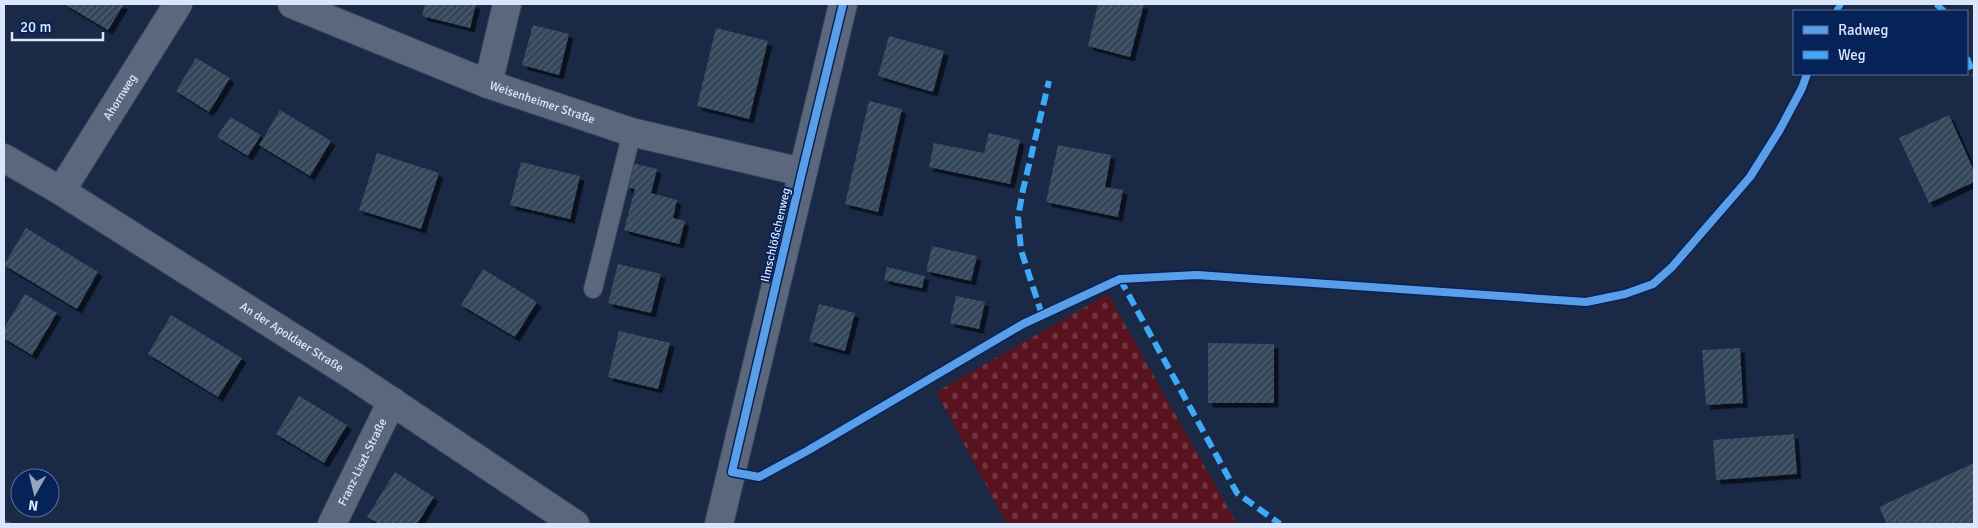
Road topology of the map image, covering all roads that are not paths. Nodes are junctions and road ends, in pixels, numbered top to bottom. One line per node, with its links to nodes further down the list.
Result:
1 (178, 4): 9 (street, Ahornweg)
2 (292, 4): 5 (street, Weisenheimer Straße)
3 (507, 4): 5 (street)
4 (844, 4): 8 (street, Ilmschlößchenweg)
5 (488, 84): 6 (street, Weisenheimer Straße)
6 (632, 132): 8 (street, Weisenheimer Straße); 10 (lane)
7 (4, 158): 9 (street, An der Apoldaer Straße)
8 (802, 172): 14 (street, Ilmschlößchenweg)
9 (61, 191): 11 (street, An der Apoldaer Straße)
10 (593, 289)
11 (392, 401): 12 (street, Franz-Liszt-Straße); 13 (street, An der Apoldaer Straße)
12 (332, 524)
13 (575, 524)
14 (719, 524)

